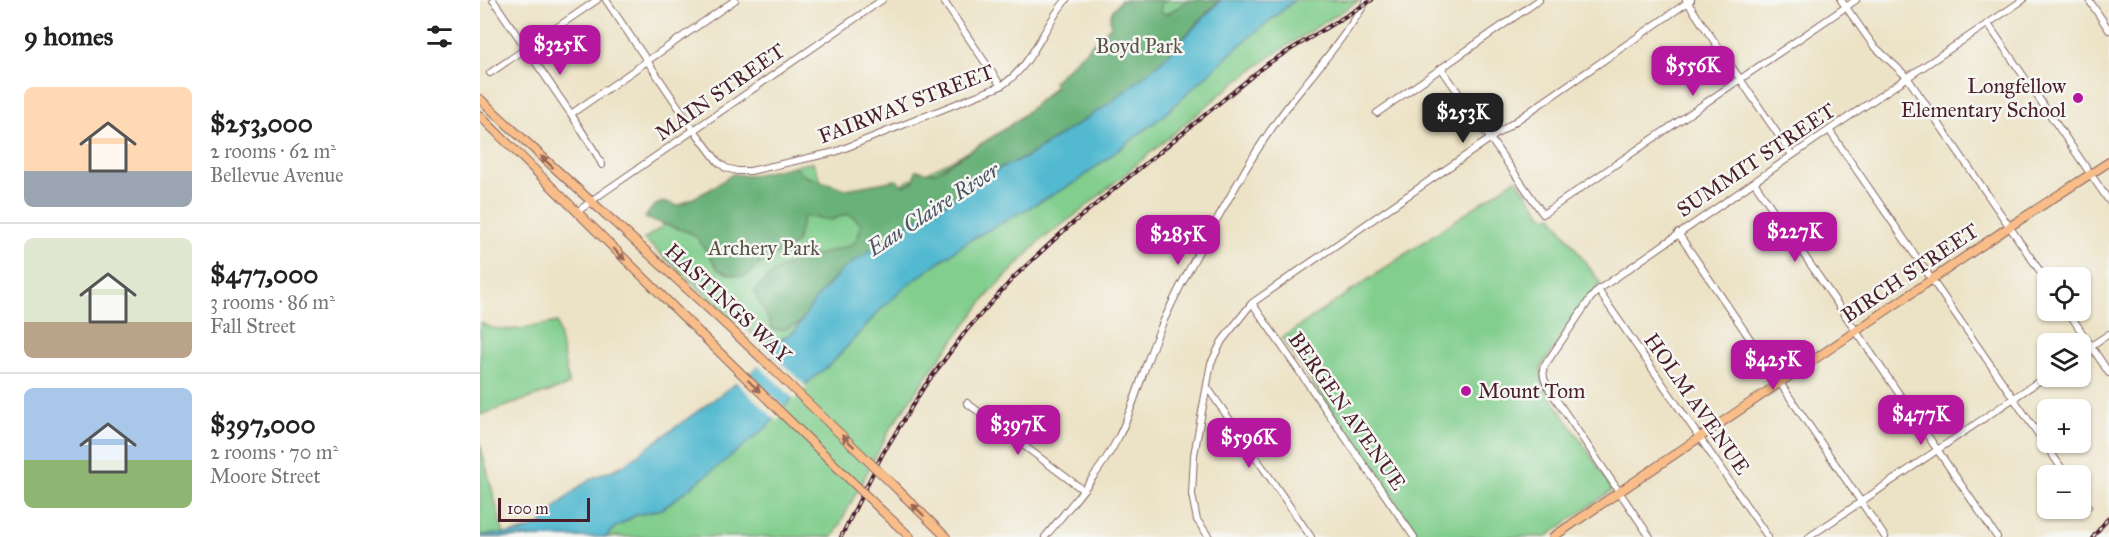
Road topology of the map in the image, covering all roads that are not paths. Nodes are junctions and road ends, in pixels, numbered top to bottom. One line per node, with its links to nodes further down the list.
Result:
1 (493, 0): 18 (street)
2 (597, 0): 18 (street)
3 (606, 0): 19 (street)
4 (735, 0): 19 (street)
5 (882, 0): 30 (street, MAIN STREET)
6 (943, 0): 24 (street)
7 (1066, 0): 24 (street, FAIRWAY STREET)
8 (1367, 0): 58 (street)
9 (1539, 0): 20 (street)
10 (1841, 0): 15 (street)
11 (1856, 0): 15 (street)
12 (2023, 0): 16 (street, SUMMIT STREET)
13 (2089, 0): 17 (street)
14 (1688, 1): 23 (street); 31 (street)
15 (1846, 7): 22 (street); 23 (street)
16 (1988, 24): 22 (street, SUMMIT STREET); 35 (street)
17 (2109, 30)
18 (527, 47): 21 (street); 27 (street)
19 (647, 62): 27 (street); 30 (street)
20 (1442, 68): 26 (street); 31 (street)
21 (490, 73)
22 (1907, 78): 29 (street, SUMMIT STREET); 40 (street)
23 (1740, 79): 31 (street); 32 (street)
24 (1000, 86): 30 (street, FAIRWAY STREET)
25 (480, 99): 37 (main road, HASTINGS WAY, one-way to 25)
26 (1377, 113)
27 (571, 114): 34 (street)
28 (480, 116): 39 (main road, HASTINGS WAY)
29 (1829, 129): 32 (street, SUMMIT STREET); 43 (street)
30 (694, 130): 37 (street, MAIN STREET)
31 (1491, 139): 45 (street)
32 (1792, 155): 36 (street, SUMMIT STREET)
33 (2109, 162): 35 (main road, BIRCH STREET)
34 (602, 165)
35 (2091, 174): 38 (street); 40 (main road, BIRCH STREET)
36 (1754, 182): 41 (street, SUMMIT STREET); 46 (street)
37 (591, 201): 39 (street, MAIN STREET); 62 (main road, HASTINGS WAY, one-way to 37, bridge)
38 (2109, 201)
39 (577, 212): 61 (main road, HASTINGS WAY, one-way to 61, bridge)
40 (2009, 227): 42 (street); 43 (main road, BIRCH STREET)
41 (1678, 233): 44 (street, SUMMIT STREET); 50 (street)
42 (2037, 267)
43 (1932, 279): 46 (main road, BIRCH STREET); 53 (street)
44 (1599, 290): 55 (street, HOLM AVENUE); 59 (street, SUMMIT STREET)
45 (1252, 303): 52 (street); 66 (street, BERGEN AVENUE)
46 (1856, 331): 50 (main road, BIRCH STREET); 56 (street)
47 (2109, 334): 48 (street)
48 (2091, 346): 49 (street)
49 (2109, 372)
50 (1782, 382): 55 (main road, BIRCH STREET); 60 (street)
51 (2037, 382): 53 (street)
52 (1207, 387): 64 (street); 65 (street)
53 (2014, 398): 56 (street); 57 (street)
54 (967, 403): 58 (street)
55 (1700, 438): 59 (main road, BIRCH STREET); 69 (street, HOLM AVENUE)
56 (1938, 450): 60 (street); 72 (street)
57 (2060, 465)
58 (1083, 490): 63 (street)
59 (1620, 492): 67 (main road, BIRCH STREET); 68 (street)
60 (1861, 501): 70 (street); 71 (street)
61 (910, 537)
62 (946, 537)
63 (1046, 537)
64 (1209, 537)
65 (1311, 537)
66 (1414, 537)
67 (1553, 537)
68 (1650, 537)
69 (1767, 537)
70 (1809, 537)
71 (1886, 537)
72 (1997, 537)

